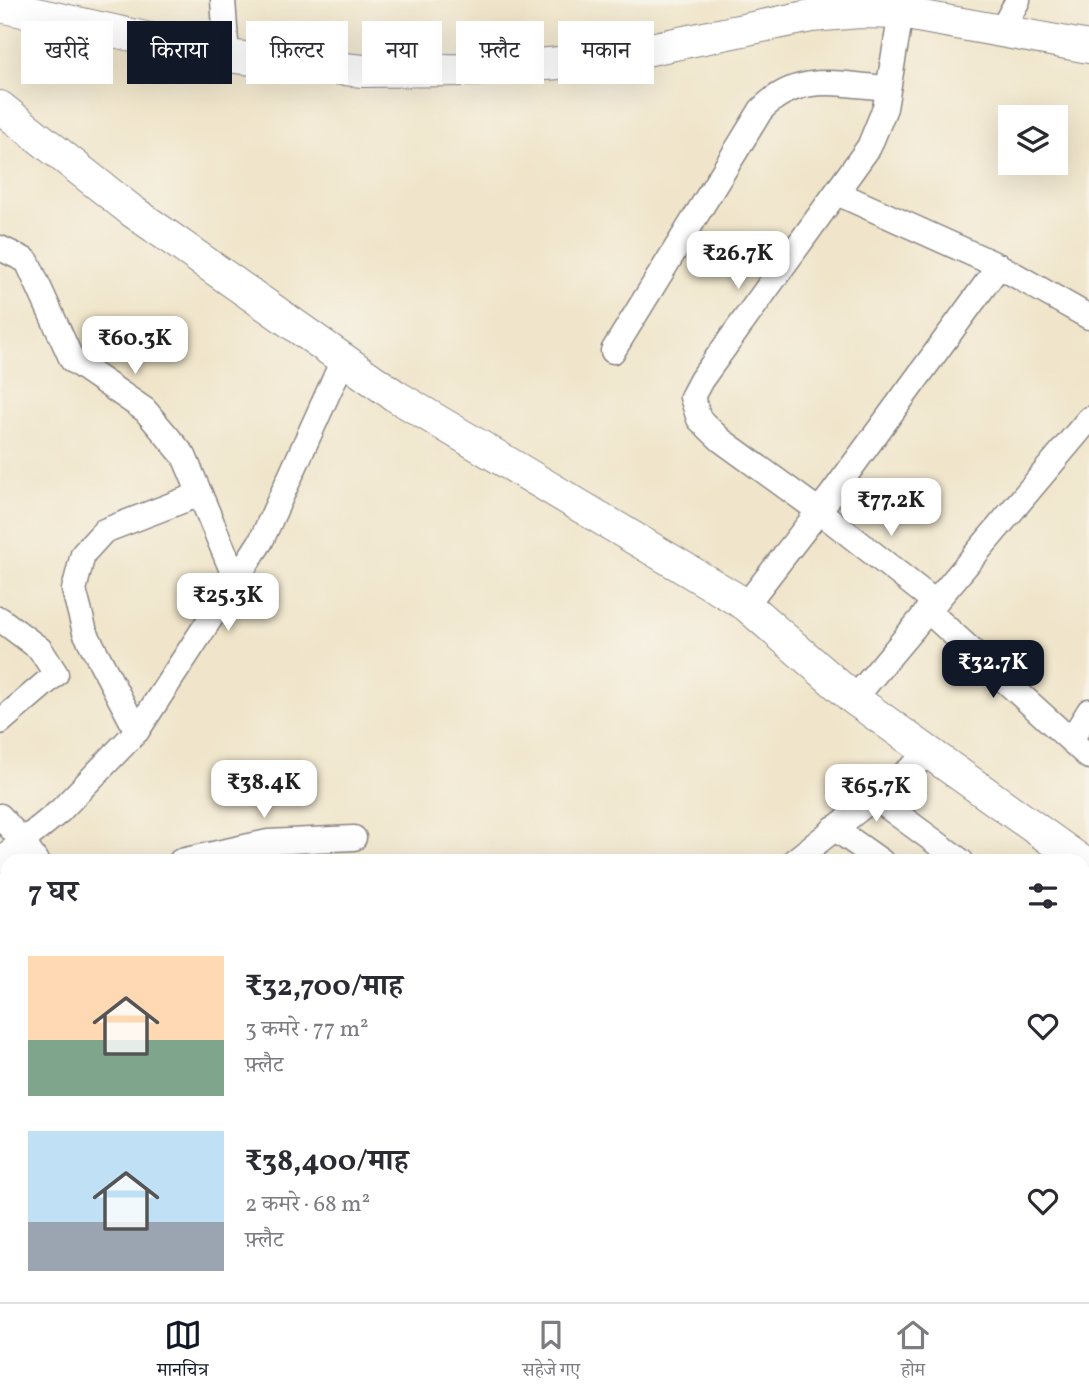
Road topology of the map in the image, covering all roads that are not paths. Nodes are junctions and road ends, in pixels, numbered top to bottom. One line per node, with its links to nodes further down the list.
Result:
1 (223, 0): 6 (street)
2 (1018, 0): 8 (street)
3 (0, 6): 4 (street)
4 (31, 6): 7 (street)
5 (901, 6): 8 (street); 10 (street); 11 (street)
6 (224, 21)
7 (127, 30)
8 (1001, 31): 9 (street)
9 (1089, 47)
10 (232, 57)
11 (888, 88): 13 (street); 17 (street)
12 (0, 107): 18 (street)
13 (837, 193): 15 (street); 21 (street)
14 (0, 248): 20 (street)
15 (999, 266): 16 (street); 21 (street)
16 (1089, 317)
17 (613, 351)
18 (343, 360): 22 (street); 23 (street)
19 (1089, 419): 24 (street)
20 (200, 494): 22 (street); 29 (street)
21 (818, 511): 23 (street); 24 (street)
22 (236, 580): 29 (street)
23 (746, 605): 26 (street)
24 (931, 606): 26 (street); 30 (street)
25 (0, 619): 28 (street)
26 (855, 699): 31 (street)
27 (1089, 710): 30 (street)
28 (0, 722)
29 (137, 731): 37 (street)
30 (1071, 740): 32 (street)
31 (929, 754): 33 (street); 42 (street)
32 (1089, 757)
33 (874, 797): 35 (street); 41 (street)
34 (0, 816): 37 (street)
35 (834, 828): 39 (street); 40 (street)
36 (354, 838): 38 (street)
37 (30, 851)
38 (213, 854)
39 (802, 854)
40 (871, 854)
41 (951, 854)
42 (1071, 854)

